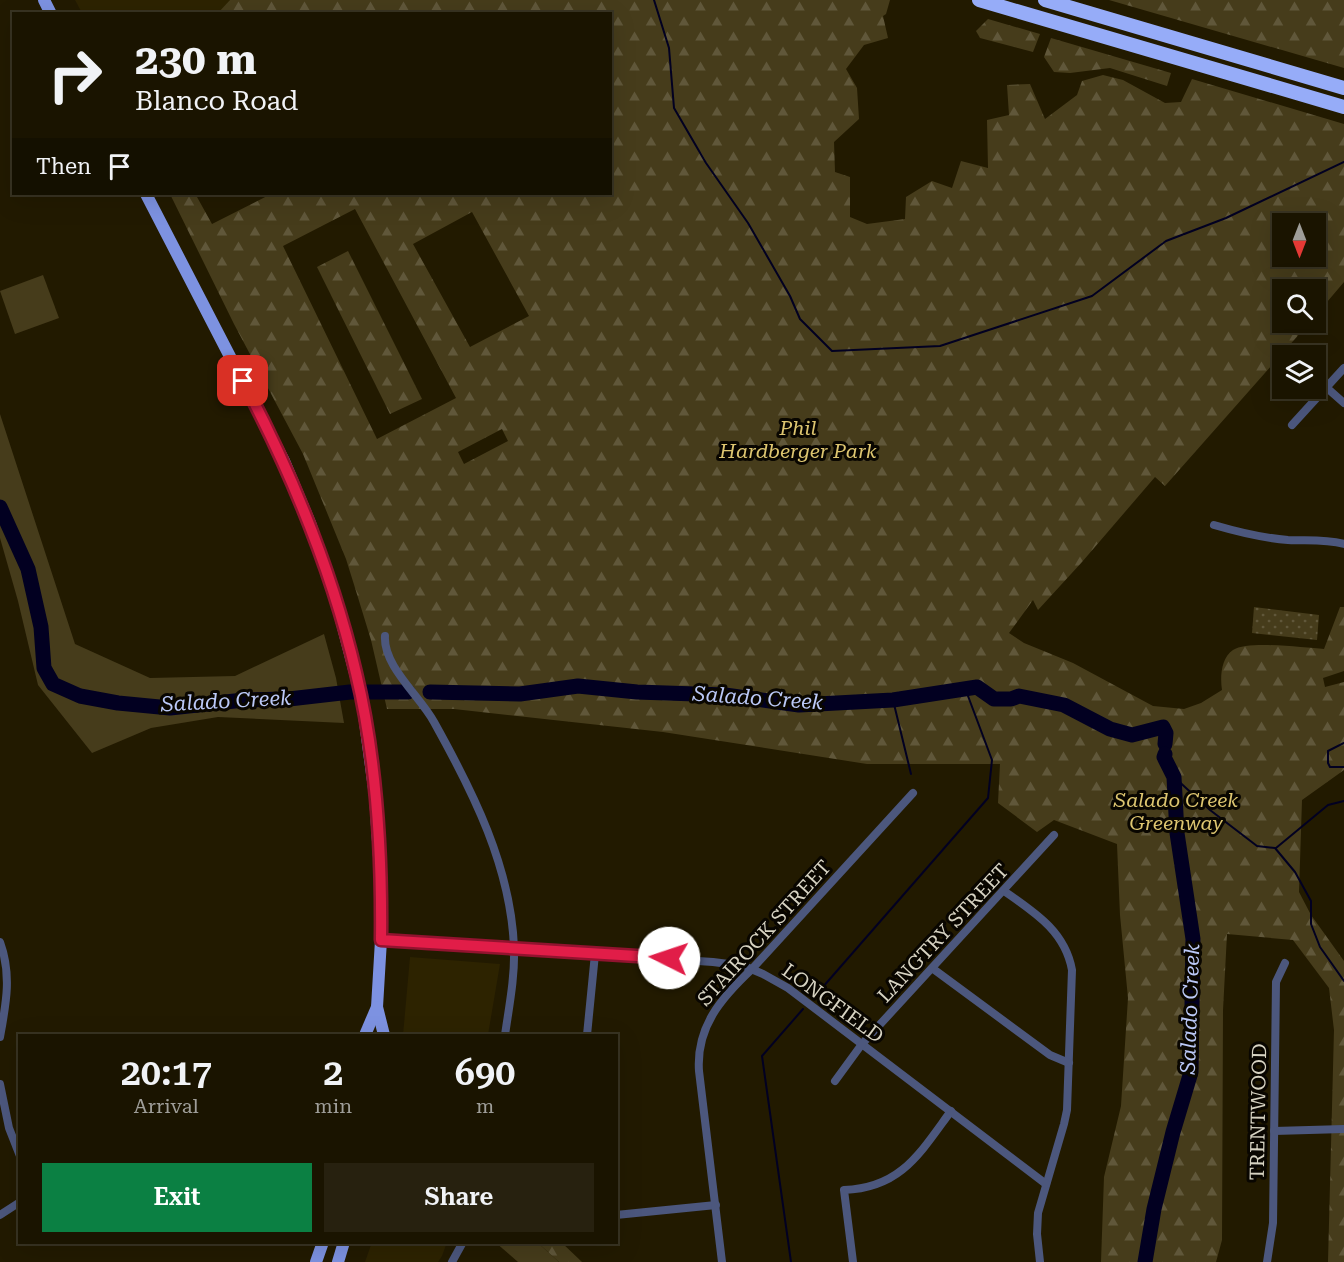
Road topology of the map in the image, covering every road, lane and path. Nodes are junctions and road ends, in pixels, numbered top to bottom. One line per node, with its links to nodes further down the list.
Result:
1 (979, 0): 4 (highway)
2 (1045, 0): 3 (highway)
3 (1344, 87)
4 (1344, 107)
5 (147, 195): 16 (main road)
6 (1344, 368): 7 (street)
7 (1327, 387): 8 (street); 9 (street)
8 (1344, 403)
9 (1292, 425)
10 (1214, 525): 11 (street)
11 (1344, 544)
12 (385, 636): 18 (street)
13 (913, 793): 22 (street, STAIROCK STREET)
14 (1054, 836): 15 (street, LANGTRY STREET)
15 (1004, 891): 21 (street, LANGTRY STREET); 30 (street)
16 (381, 940): 18 (street, LONGFIELD); 23 (main road)
17 (0, 942): 28 (street)
18 (514, 949): 19 (street, LONGFIELD); 26 (street)
19 (595, 954): 22 (street, LONGFIELD); 27 (street)
20 (1285, 963): 35 (street, TRENTWOOD)
21 (933, 968): 29 (street, LANGTRY STREET); 30 (street)
22 (752, 969): 29 (street, LONGFIELD); 39 (street, STAIROCK STREET)
23 (377, 1007): 24 (main road); 25 (main road)
24 (365, 1034)
25 (384, 1034)
26 (505, 1034)
27 (587, 1034)
28 (0, 1037)
29 (862, 1044): 31 (street, LANGTRY STREET); 33 (street, LONGFIELD)
30 (1069, 1063): 37 (street)
31 (835, 1081)
32 (0, 1084): 36 (street)
33 (951, 1111): 37 (street, LONGFIELD); 49 (street)
34 (1344, 1129): 35 (street)
35 (1274, 1131): 51 (street, TRENTWOOD)
36 (18, 1151)
37 (1046, 1184): 50 (street)
38 (18, 1203): 40 (street)
39 (716, 1205): 41 (street); 48 (street, STAIROCK STREET)
40 (0, 1215)
41 (618, 1215)
42 (321, 1244): 45 (main road)
43 (343, 1244): 46 (main road)
44 (462, 1244): 47 (street)
45 (316, 1262)
46 (338, 1262)
47 (452, 1262)
48 (722, 1262)
49 (853, 1262)
50 (1040, 1262)
51 (1267, 1262)

